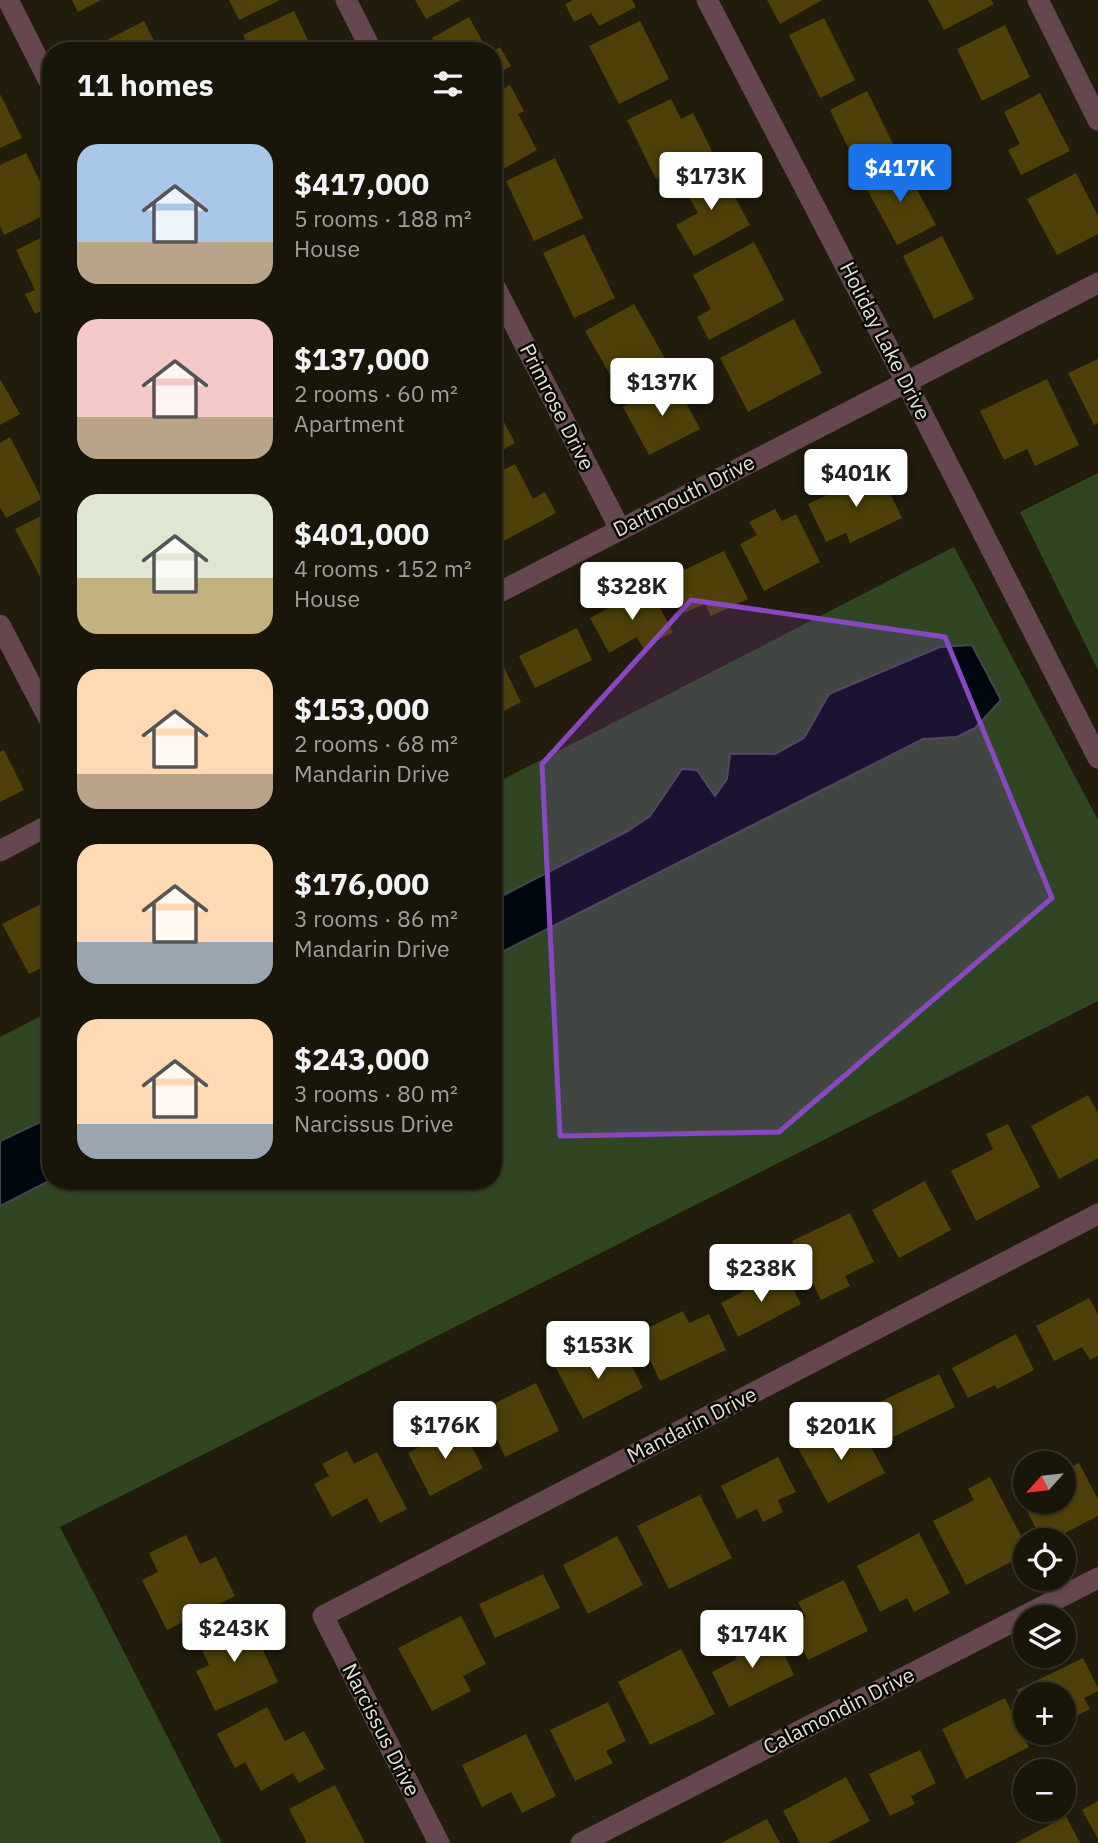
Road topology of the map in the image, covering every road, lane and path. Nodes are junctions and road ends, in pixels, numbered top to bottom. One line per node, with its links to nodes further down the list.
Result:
1 (8, 0): 6 (street)
2 (346, 0): 5 (street)
3 (707, 0): 10 (street, Holiday Lake Drive)
4 (1038, 0): 7 (street)
5 (367, 42)
6 (42, 67)
7 (1098, 120)
8 (1098, 283): 10 (street, Dartmouth Drive)
9 (502, 300): 11 (street, Primrose Drive)
10 (906, 382): 11 (street, Dartmouth Drive); 15 (street, Holiday Lake Drive)
11 (620, 529): 12 (street, Dartmouth Drive)
12 (502, 591)
13 (0, 625): 14 (street)
14 (42, 706)
15 (1098, 758)
16 (42, 829): 17 (street)
17 (0, 850)
18 (1098, 1214): 20 (street, Mandarin Drive)
19 (1098, 1578): 22 (street, Calamondin Drive)
20 (323, 1616): 21 (street, Narcissus Drive)
21 (439, 1843)
22 (581, 1843)

